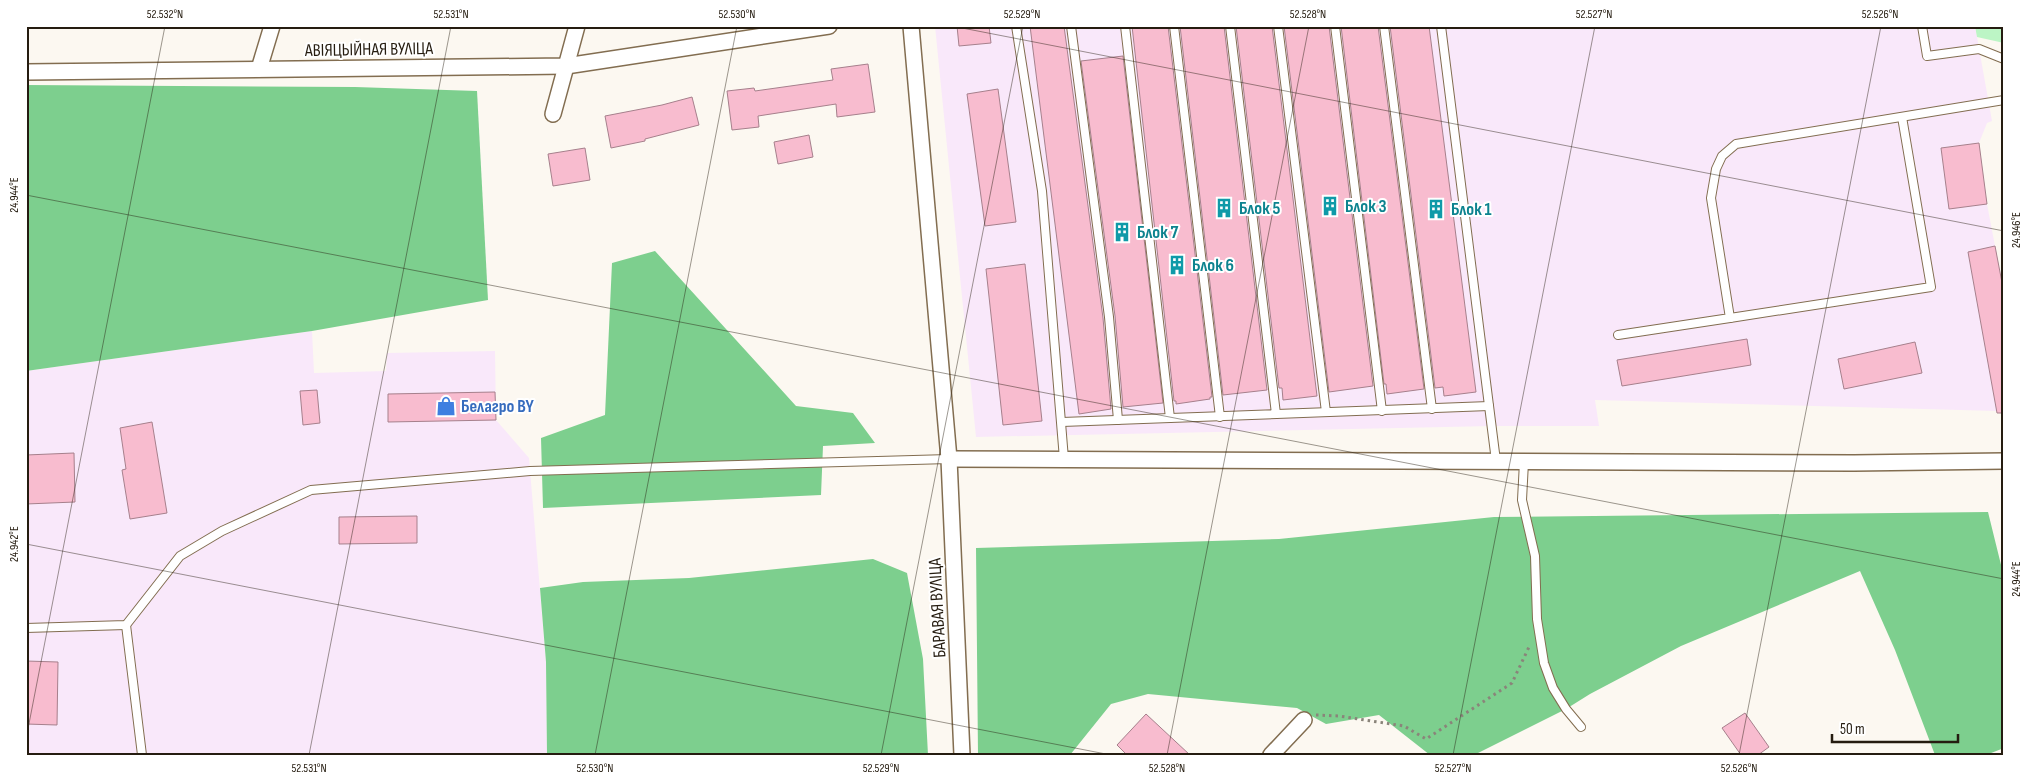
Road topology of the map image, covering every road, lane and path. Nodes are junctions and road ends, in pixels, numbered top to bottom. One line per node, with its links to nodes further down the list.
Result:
1 (272, 26): 17 (street)
2 (577, 26): 16 (street)
3 (829, 26): 16 (street, АВІЯЦЫЙНАЯ ВУЛІЦА)
4 (911, 26): 33 (street, БАРАВАЯ ВУЛІЦА)
5 (1016, 26): 32 (lane)
6 (1071, 26): 31 (lane)
7 (1125, 26): 30 (lane)
8 (1174, 26): 29 (lane)
9 (1230, 26): 28 (lane)
10 (1278, 26): 27 (lane)
11 (1334, 26): 26 (lane)
12 (1384, 26): 25 (lane)
13 (1441, 26): 24 (lane)
14 (1922, 26): 15 (lane)
15 (2004, 59)
16 (566, 66): 17 (street, АВІЯЦЫЙНАЯ ВУЛІЦА); 20 (street)
17 (259, 69): 18 (street, АВІЯЦЫЙНАЯ ВУЛІЦА)
18 (26, 72)
19 (2004, 100): 21 (lane)
20 (553, 114)
21 (1902, 117): 22 (lane); 22 (lane)
22 (1730, 318): 23 (lane)
23 (1618, 335)
24 (1489, 406): 25 (lane); 35 (lane)
25 (1432, 408): 26 (lane)
26 (1382, 411): 27 (lane)
27 (1326, 412): 28 (lane)
28 (1276, 414): 29 (lane)
29 (1220, 416): 30 (lane)
30 (1170, 418): 31 (lane)
31 (1118, 420): 32 (lane)
32 (1062, 422): 34 (lane)
33 (949, 459): 34 (street); 39 (lane); 44 (street, БАРАВАЯ ВУЛІЦА)
34 (1064, 459): 35 (street)
35 (1496, 461): 37 (street)
36 (2004, 461): 37 (street)
37 (1524, 462): 38 (lane)
38 (1537, 619): 41 (path); 42 (lane)
39 (126, 625): 40 (lane); 43 (lane)
40 (26, 628)
41 (1304, 720): 45 (street)
42 (1581, 726)
43 (142, 755)
44 (962, 755)
45 (1271, 755)

